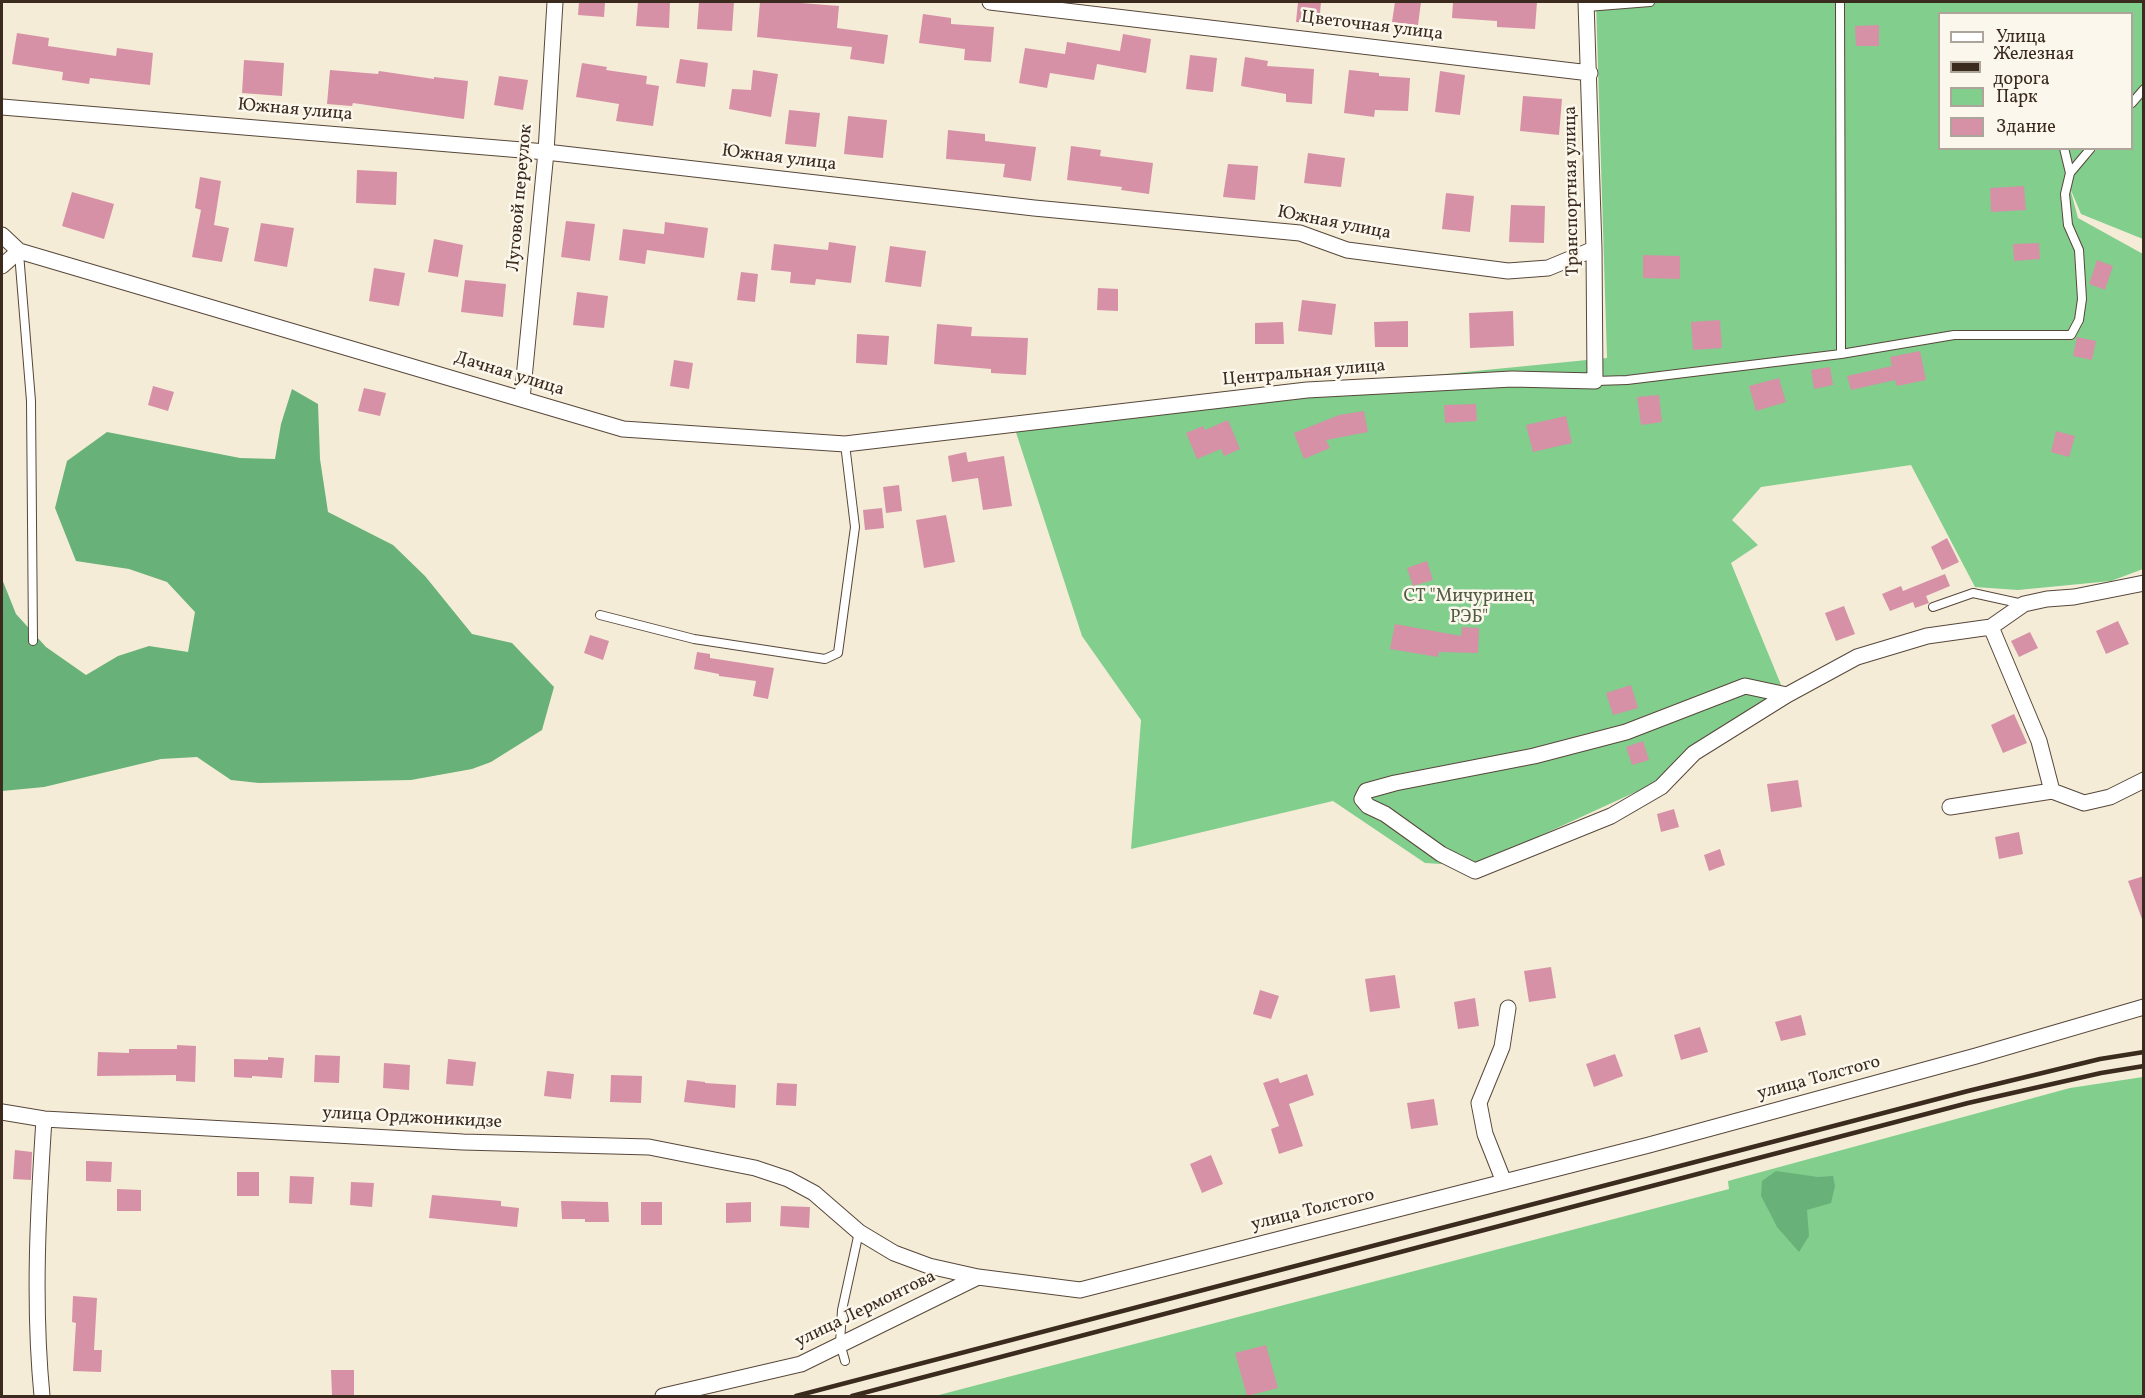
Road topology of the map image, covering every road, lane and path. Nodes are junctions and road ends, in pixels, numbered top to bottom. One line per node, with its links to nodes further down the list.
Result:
1 (555, 2): 12 (street, Луговой переулок)
2 (990, 2): 6 (street, Цветочная улица)
3 (1650, 2): 5 (lane)
4 (1840, 2): 18 (lane)
5 (1587, 4): 6 (street, Транспортная улица)
6 (1590, 73): 15 (street, Транспортная улица)
7 (2144, 89): 8 (lane)
8 (2133, 102)
9 (2, 107): 12 (street, Южная улица)
10 (2064, 150): 13 (lane)
11 (2089, 150): 13 (lane)
12 (546, 152): 15 (street, Южная улица); 20 (street, Луговой переулок)
13 (2070, 173): 18 (lane)
14 (2, 235): 16 (street)
15 (1594, 249): 19 (street, Транспортная улица)
16 (19, 251): 17 (street); 20 (street, Дачная улица); 28 (lane)
17 (2, 266)
18 (1841, 354): 19 (lane)
19 (1595, 381): 21 (street, Центральная улица)
20 (522, 399): 22 (street, Дачная улица)
21 (1010, 425): 22 (street, Дачная улица)
22 (844, 444): 26 (lane)
23 (2144, 583): 24 (street)
24 (2024, 604): 25 (lane); 27 (street)
25 (1933, 607)
26 (600, 615)
27 (1990, 627): 29 (street); 31 (street)
28 (33, 641)
29 (1787, 696): 29 (street)
30 (2144, 780): 31 (street)
31 (2052, 791): 32 (street)
32 (1950, 807)
33 (2144, 1007): 37 (street, улица Толстого)
34 (1508, 1008): 37 (street)
35 (2, 1112): 36 (street, улица Орджоникидзе)
36 (44, 1119): 38 (street, улица Орджоникидзе); 42 (street)
37 (1504, 1182): 39 (street, улица Толстого)
38 (859, 1232): 39 (street, улица Орджоникидзе); 40 (lane)
39 (978, 1277): 40 (street, улица Лермонтова)
40 (840, 1343): 41 (lane); 43 (street, улица Лермонтова)
41 (846, 1361)
42 (42, 1396)
43 (663, 1396)

